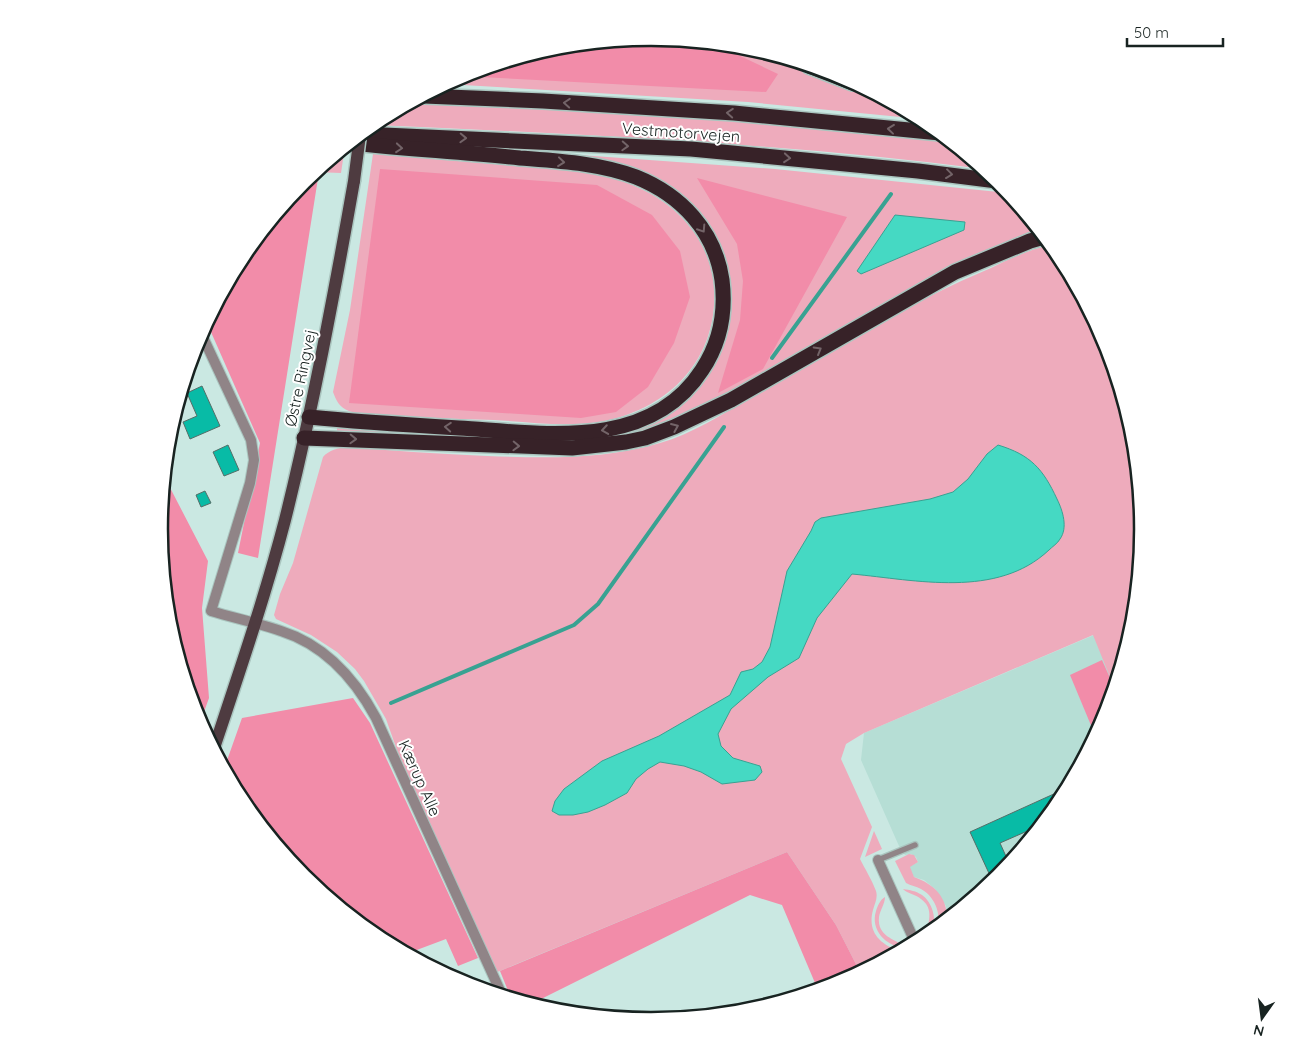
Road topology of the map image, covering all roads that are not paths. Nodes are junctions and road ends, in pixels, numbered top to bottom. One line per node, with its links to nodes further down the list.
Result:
1 (436, 97): 2 (highway, Vestmotorvejen, one-way to 1)
2 (924, 131)
3 (374, 135): 6 (highway, Vestmotorvejen, one-way to 6)
4 (359, 144): 9 (main road, Østre Ringvej, bridge)
5 (360, 144): 9 (highway, one-way to 9)
6 (983, 179)
7 (1036, 239): 10 (highway, one-way to 7)
8 (206, 343): 11 (street)
9 (309, 417): 10 (main road, Østre Ringvej)
10 (304, 438): 11 (main road, Østre Ringvej)
11 (255, 624): 12 (main road, Østre Ringvej); 16 (street, Kærup Alle)
12 (217, 740)
13 (915, 845): 14 (lane)
14 (878, 860): 15 (street)
15 (912, 935)
16 (498, 987)

